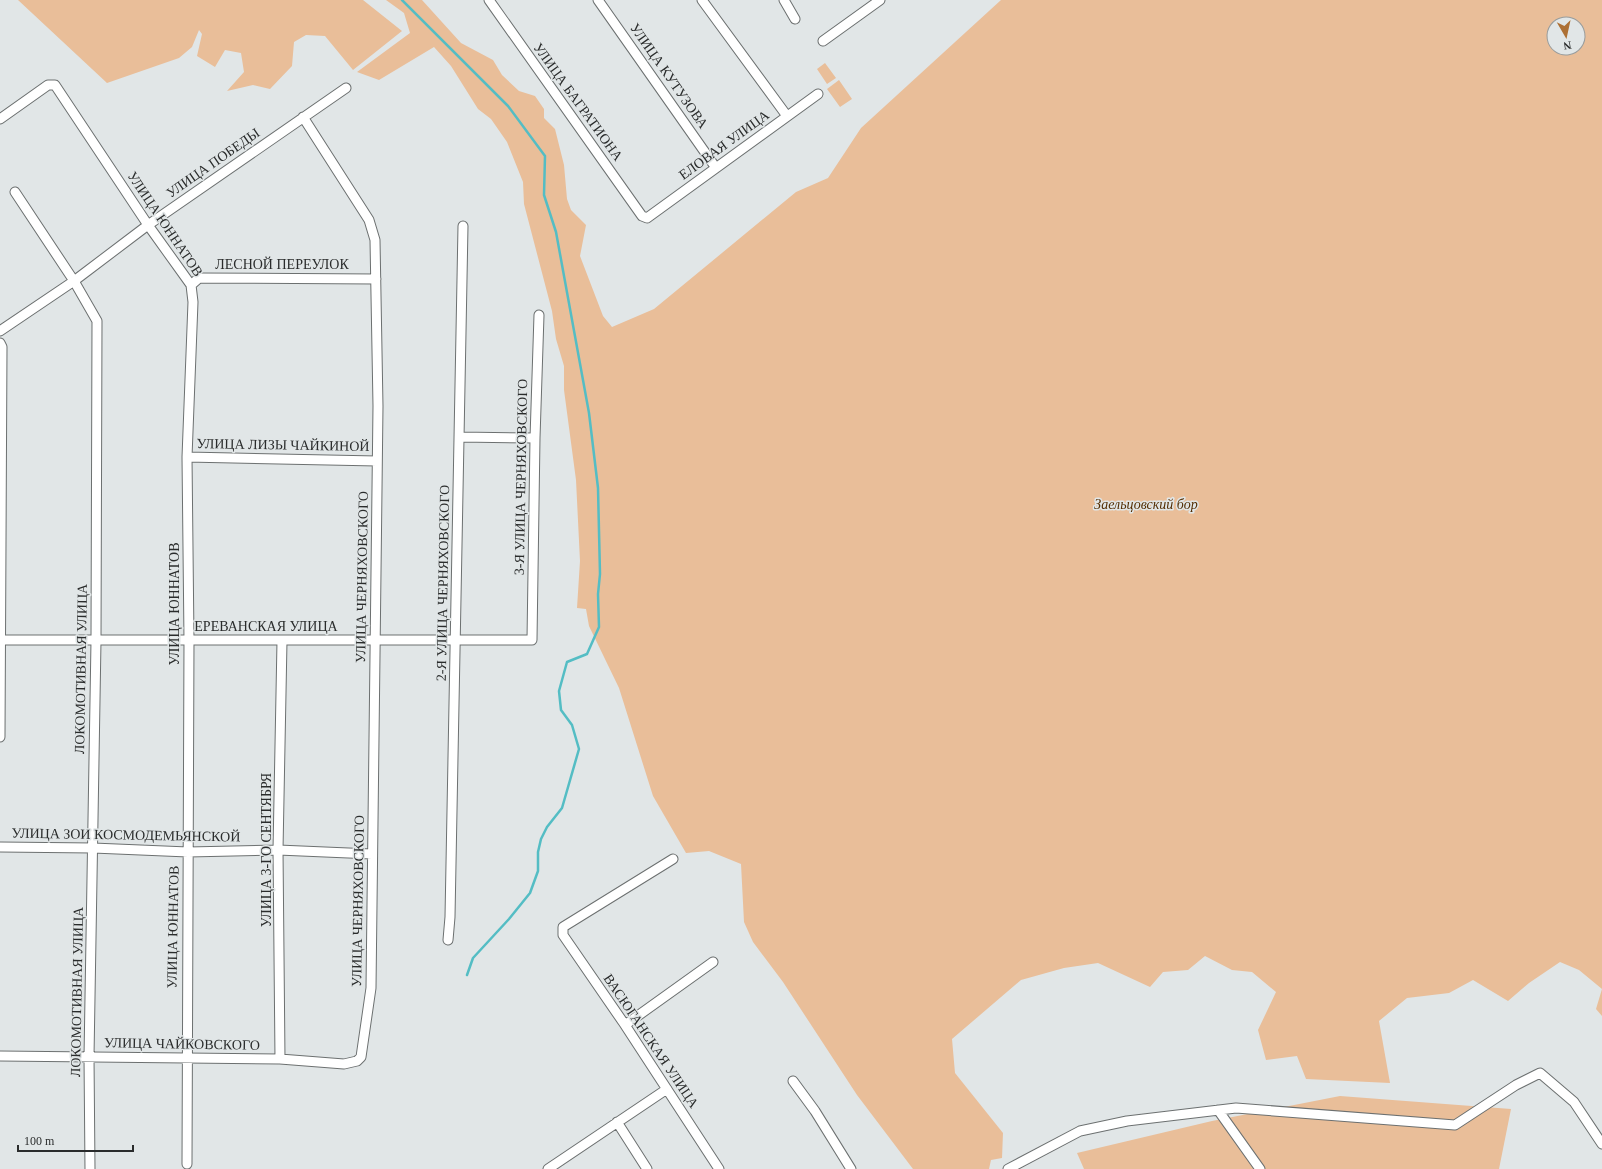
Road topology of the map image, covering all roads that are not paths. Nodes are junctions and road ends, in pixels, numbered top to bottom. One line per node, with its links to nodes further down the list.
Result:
1 (489, 0): 15 (street, УЛИЦА БАГРАТИОНА)
2 (598, 0): 13 (street, УЛИЦА КУТУЗОВА)
3 (702, 0): 10 (street)
4 (784, 0): 6 (street)
5 (880, 0): 7 (street)
6 (795, 19)
7 (823, 41)
8 (346, 88): 11 (street, УЛИЦА ПОБЕДЫ)
9 (818, 94): 10 (street, ЕЛОВАЯ УЛИЦА)
10 (787, 116): 13 (street, ЕЛОВАЯ УЛИЦА)
11 (303, 117): 16 (street, УЛИЦА ПОБЕДЫ); 18 (street, УЛИЦА ЧЕРНЯХОВСКОГО)
12 (0, 119): 16 (street, УЛИЦА ЮННАТОВ)
13 (716, 168): 15 (street, ЕЛОВАЯ УЛИЦА)
14 (15, 192): 19 (street, ЛОКОМОТИВНАЯ УЛИЦА)
15 (647, 218)
16 (148, 225): 19 (street, УЛИЦА ПОБЕДЫ); 20 (street, УЛИЦА ЮННАТОВ)
17 (463, 226): 24 (street, 2-Я УЛИЦА ЧЕРНЯХОВСКОГО)
18 (376, 279): 20 (street, ЛЕСНОЙ ПЕРЕУЛОК); 27 (street, УЛИЦА ЧЕРНЯХОВСКОГО)
19 (74, 281): 22 (street, УЛИЦА ПОБЕДЫ); 34 (street, ЛОКОМОТИВНАЯ УЛИЦА)
20 (191, 285): 26 (street, УЛИЦА ЮННАТОВ)
21 (540, 315): 25 (street, 3-Я УЛИЦА ЧЕРНЯХОВСКОГО)
22 (0, 331)
23 (0, 343): 28 (street)
24 (460, 437): 25 (street); 32 (street, 2-Я УЛИЦА ЧЕРНЯХОВСКОГО)
25 (535, 438): 33 (street, 3-Я УЛИЦА ЧЕРНЯХОВСКОГО)
26 (187, 456): 27 (street, УЛИЦА ЛИЗЫ ЧАЙКИНОЙ); 30 (street, УЛИЦА ЮННАТОВ)
27 (377, 461): 31 (street, УЛИЦА ЧЕРНЯХОВСКОГО)
28 (0, 551): 29 (street)
29 (1, 640): 34 (street, ЕРЕВАНСКАЯ УЛИЦА); 36 (street)
30 (189, 640): 34 (street, ЕРЕВАНСКАЯ УЛИЦА); 35 (street, ЕРЕВАНСКАЯ УЛИЦА); 40 (street, УЛИЦА ЮННАТОВ)
31 (374, 640): 32 (street, ЕРЕВАНСКАЯ УЛИЦА); 35 (street, ЕРЕВАНСКАЯ УЛИЦА); 41 (street, УЛИЦА ЧЕРНЯХОВСКОГО)
32 (456, 640): 33 (street, ЕРЕВАНСКАЯ УЛИЦА); 43 (street, 2-Я УЛИЦА ЧЕРНЯХОВСКОГО)
33 (532, 640)
34 (96, 641): 38 (street, ЛОКОМОТИВНАЯ УЛИЦА)
35 (282, 641): 39 (street, УЛИЦА 3-ГО СЕНТЯБРЯ)
36 (0, 737)
37 (0, 847): 38 (street, УЛИЦА ЗОИ КОСМОДЕМЬЯНСКОЙ)
38 (93, 848): 40 (street, УЛИЦА ЗОИ КОСМОДЕМЬЯНСКОЙ); 47 (street, ЛОКОМОТИВНАЯ УЛИЦА)
39 (278, 850): 40 (street, УЛИЦА ЗОИ КОСМОДЕМЬЯНСКОЙ); 41 (street, УЛИЦА ЗОИ КОСМОДЕМЬЯНСКОЙ); 50 (street, УЛИЦА 3-ГО СЕНТЯБРЯ)
40 (188, 852): 49 (street, УЛИЦА ЮННАТОВ)
41 (372, 854): 48 (street, УЛИЦА ЧЕРНЯХОВСКОГО)
42 (673, 859): 45 (street, ВАСЮГАНСКАЯ УЛИЦА)
43 (448, 940)
44 (713, 962): 45 (street)
45 (625, 1025): 52 (street, ВАСЮГАНСКАЯ УЛИЦА)
46 (0, 1056): 47 (street, УЛИЦА ЧАЙКОВСКОГО)
47 (89, 1057): 49 (street, УЛИЦА ЧАЙКОВСКОГО); 57 (street, ЛОКОМОТИВНАЯ УЛИЦА)
48 (361, 1057): 50 (street, УЛИЦА ЧАЙКОВСКОГО)
49 (186, 1059): 50 (street, УЛИЦА ЧАЙКОВСКОГО); 56 (street, УЛИЦА ЮННАТОВ)
50 (280, 1059)
51 (793, 1081): 61 (street)
52 (667, 1090): 54 (street); 60 (street, ВАСЮГАНСКАЯ УЛИЦА)
53 (1218, 1110): 55 (street); 62 (street); 63 (street)
54 (617, 1122): 58 (street); 59 (street)
55 (1602, 1144)
56 (187, 1164)
57 (90, 1169)
58 (548, 1169)
59 (647, 1169)
60 (719, 1169)
61 (851, 1169)
62 (1008, 1169)
63 (1260, 1169)

